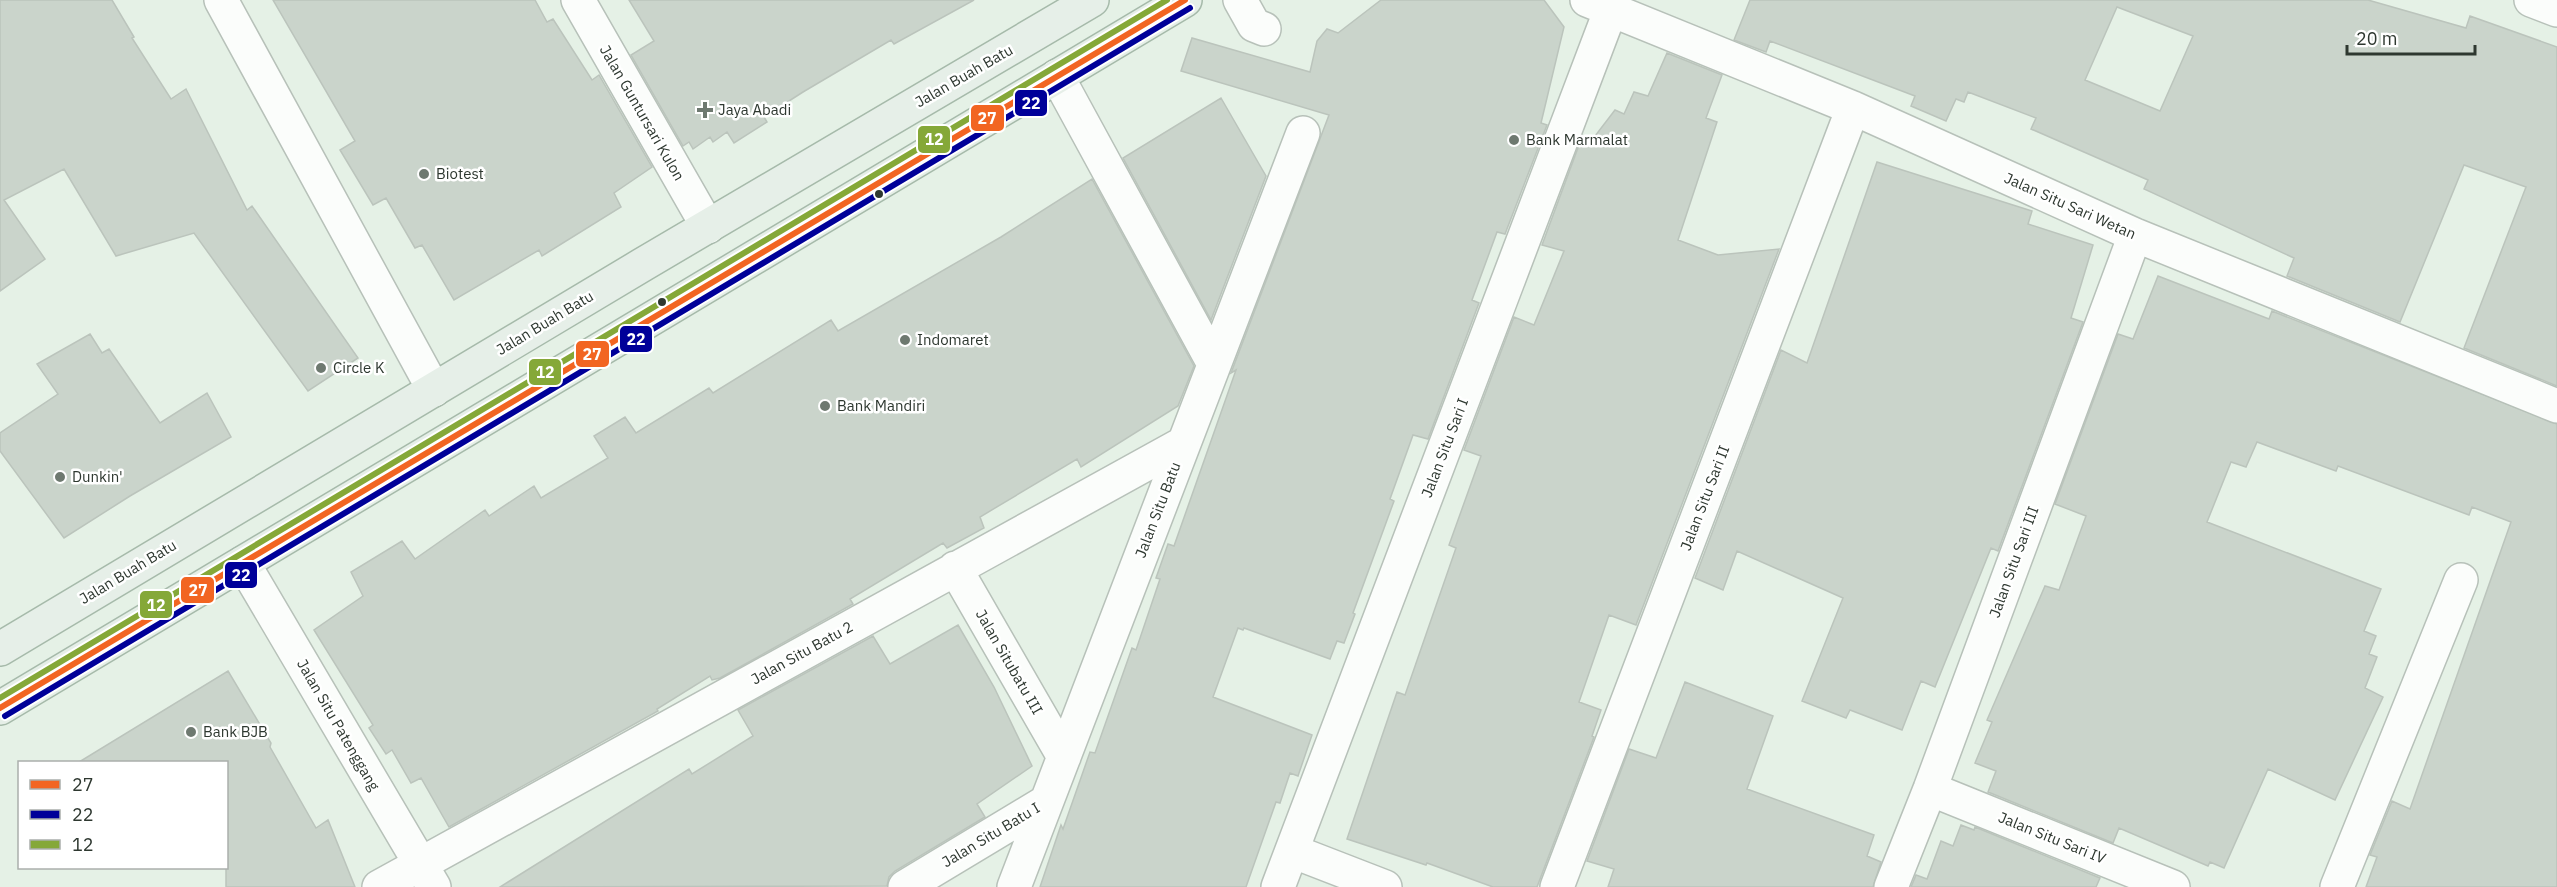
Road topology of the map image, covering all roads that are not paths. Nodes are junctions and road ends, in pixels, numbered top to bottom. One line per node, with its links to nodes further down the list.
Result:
1 (221, 0): 16 (street)
2 (578, 0): 13 (street, Jalan Guntursari Kulon)
3 (1092, 0): 13 (main road, Jalan Buah Batu)
4 (1185, 0): 10 (main road)
5 (1240, 0): 9 (street)
6 (2531, 0): 8 (street)
7 (1599, 5): 11 (street, Jalan Situ Sari Wetan); 27 (street, Jalan Situ Sari I)
8 (2557, 10)
9 (1264, 29)
10 (1057, 76): 15 (street); 19 (main road)
11 (1853, 108): 14 (street, Jalan Situ Sari Wetan); 34 (street, Jalan Situ Sari II)
12 (1303, 133): 15 (street, Jalan Situ Batu)
13 (708, 227): 16 (main road, Jalan Buah Batu)
14 (2135, 235): 17 (street, Jalan Situ Sari Wetan); 25 (street, Jalan Situ Sari III)
15 (1214, 364): 18 (street, Jalan Situ Batu)
16 (434, 390): 22 (main road, Jalan Buah Batu)
17 (2557, 406)
18 (1184, 443): 20 (street, Jalan Situ Batu 2); 24 (street, Jalan Situ Batu)
19 (243, 562): 23 (main road); 28 (street, Jalan Situ Patenggang)
20 (955, 568): 24 (street, Jalan Situbatu III); 28 (street, Jalan Situ Batu 2)
21 (2461, 580): 37 (street)
22 (0, 649)
23 (0, 708)
24 (1064, 757): 26 (street, Jalan Situ Batu)
25 (1930, 789): 35 (street, Jalan Situ Sari III); 36 (street, Jalan Situ Sari IV)
26 (1046, 802): 30 (street, Jalan Situ Batu I); 31 (street, Jalan Situ Batu)
27 (1292, 851): 32 (street, Jalan Situ Sari I); 33 (street)
28 (427, 876): 29 (street, Jalan Situ Batu 2)
29 (379, 887)
30 (905, 887)
31 (1014, 887)
32 (1278, 887)
33 (1385, 887)
34 (1557, 887)
35 (1891, 887)
36 (2173, 887)
37 (2337, 887)

